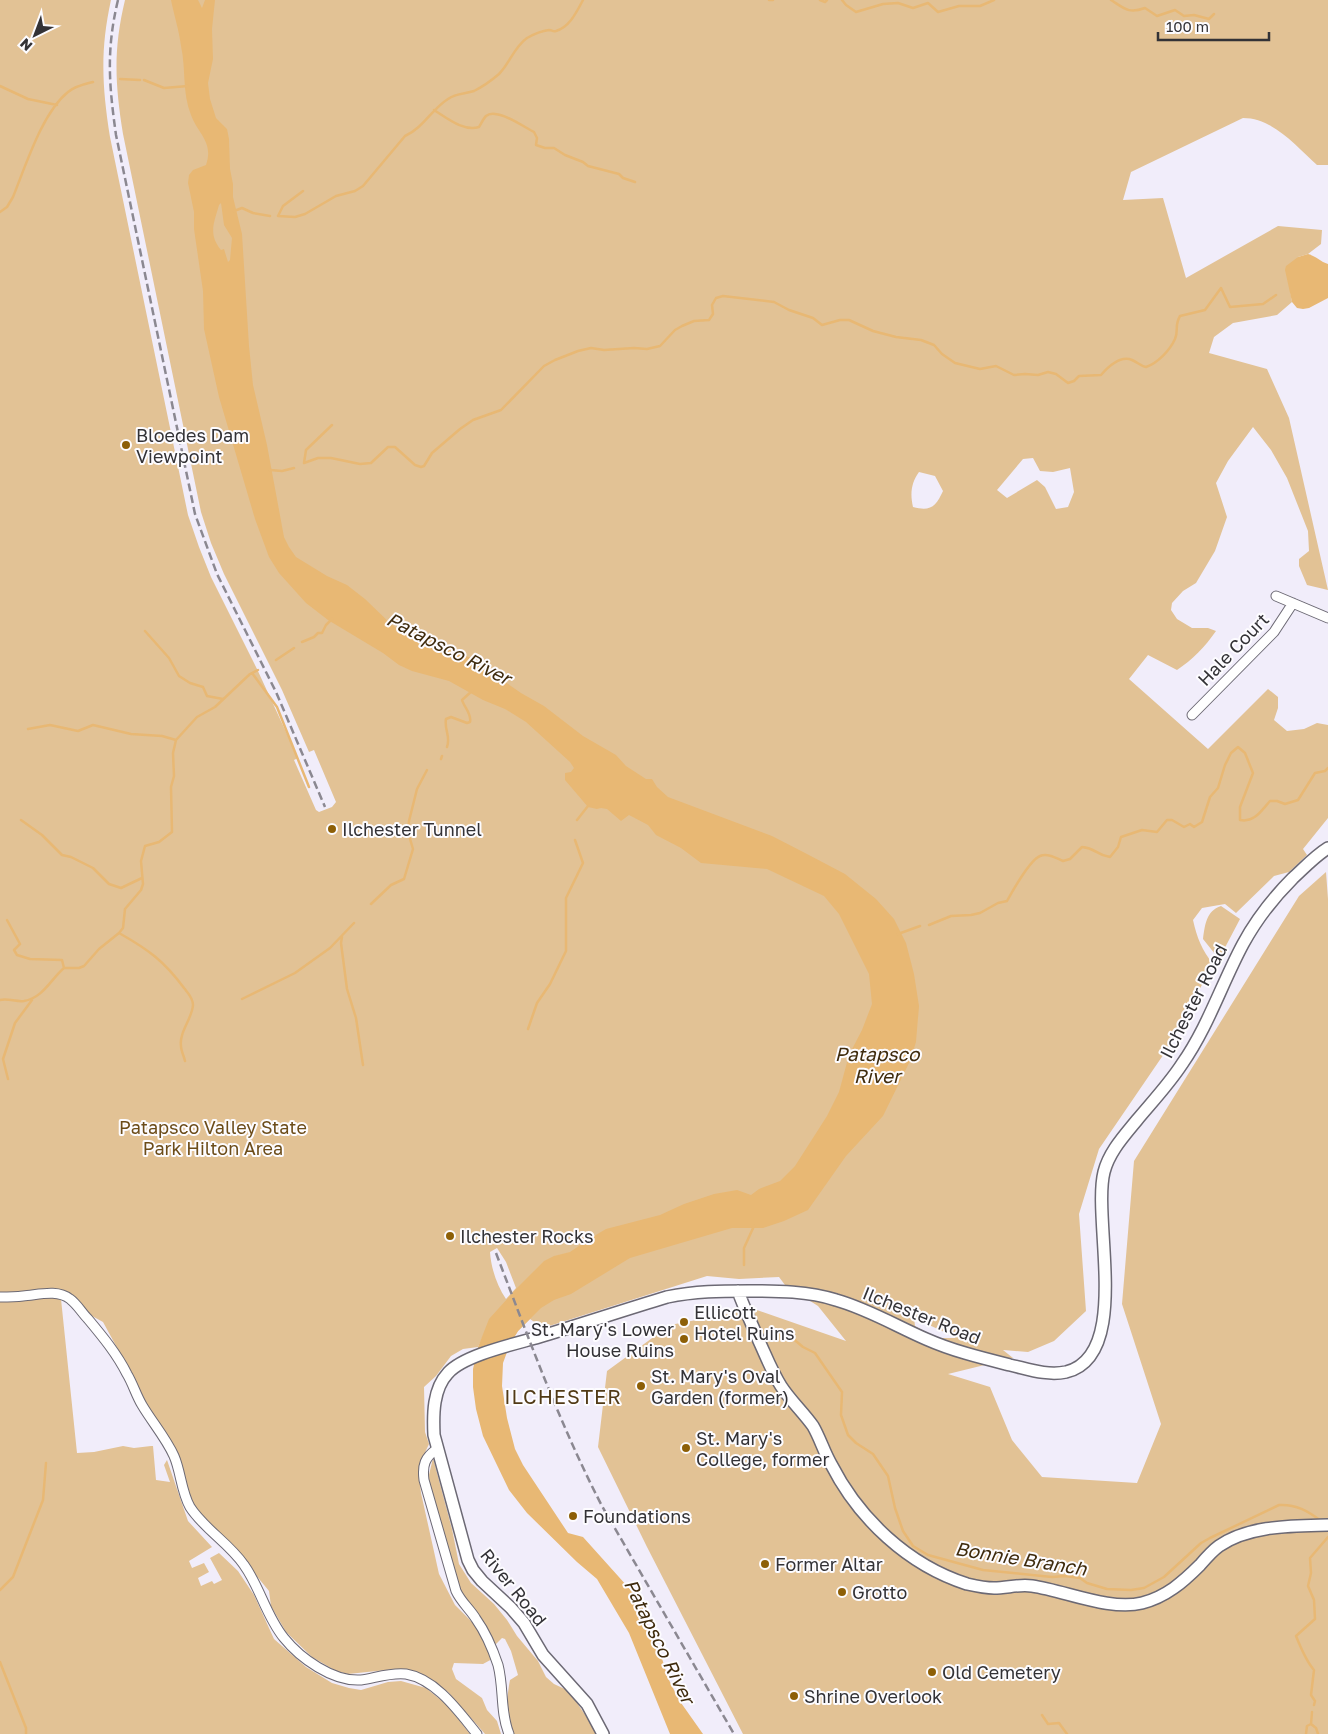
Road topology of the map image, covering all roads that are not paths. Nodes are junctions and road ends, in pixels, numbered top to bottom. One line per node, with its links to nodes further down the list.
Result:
1 (1276, 596): 2 (street)
2 (1293, 604): 3 (street); 4 (street, Hale Court)
3 (1328, 618)
4 (1192, 715)
5 (1328, 848): 6 (street, Ilchester Road)
6 (738, 1291): 8 (street, Ilchester Road); 10 (street)
7 (0, 1297): 11 (street)
8 (460, 1363): 9 (street, River Road)
9 (437, 1449): 12 (street); 13 (street, River Road)
10 (1322, 1525)
11 (477, 1734)
12 (509, 1734)
13 (603, 1734)

